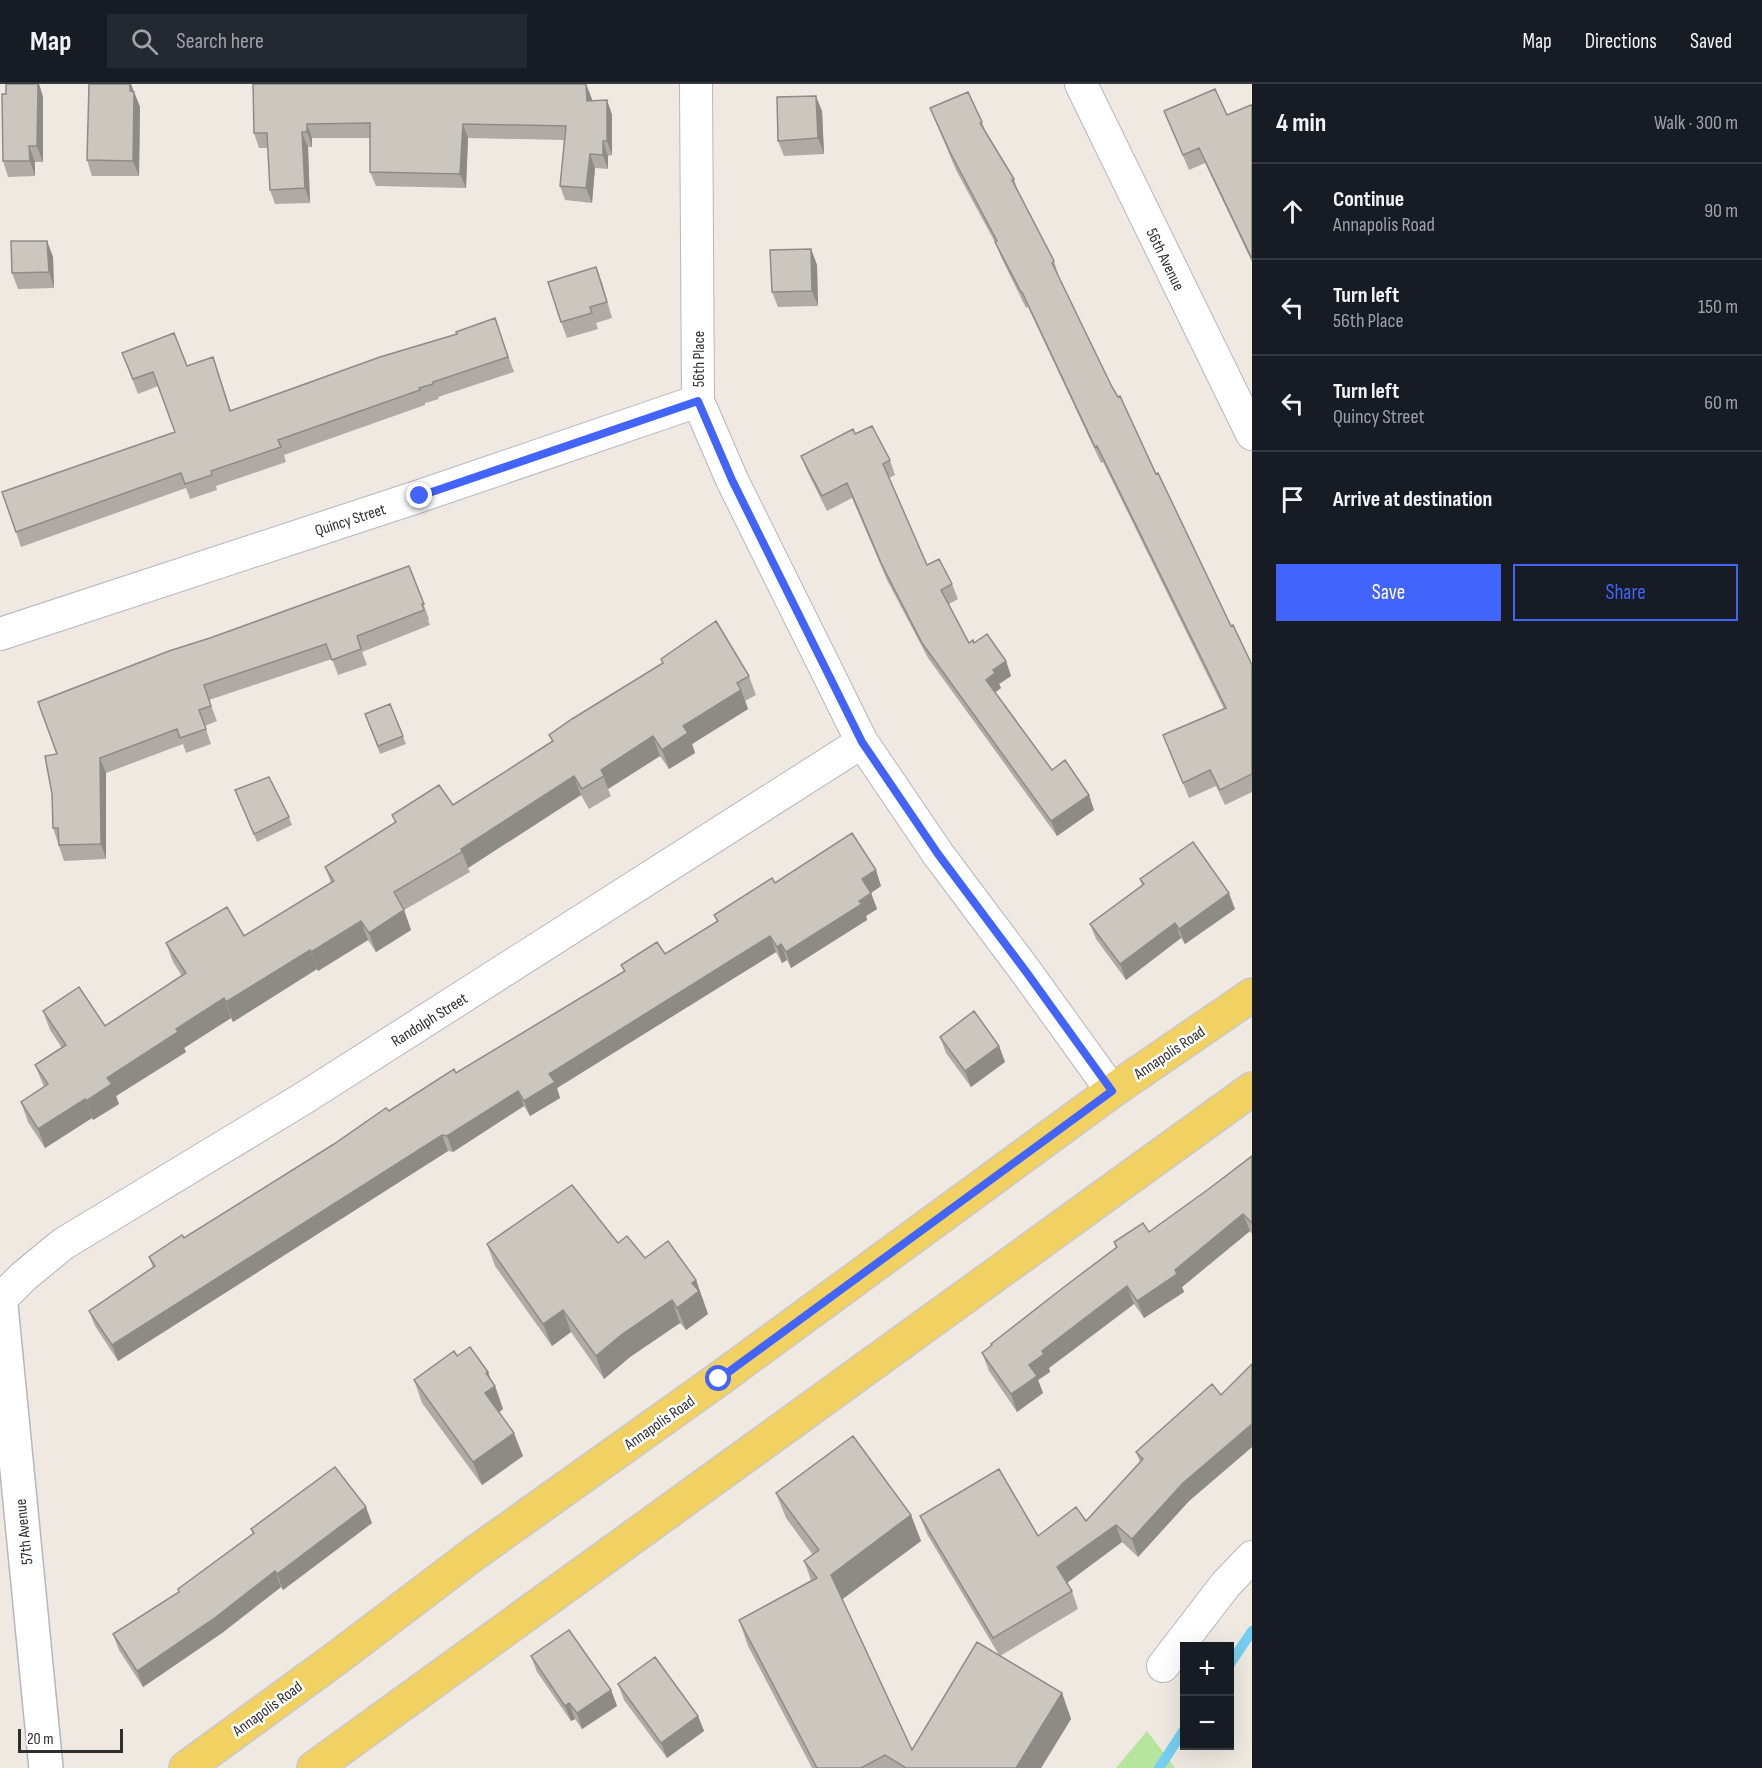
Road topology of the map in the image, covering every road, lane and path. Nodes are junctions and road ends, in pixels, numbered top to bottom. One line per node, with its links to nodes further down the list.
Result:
1 (696, 84): 3 (street, 56th Place)
2 (1081, 84): 4 (street, 56th Avenue)
3 (698, 401): 5 (street, Quincy Street); 6 (street, 56th Place)
4 (1252, 434)
5 (0, 634)
6 (862, 742): 9 (street, 56th Place); 10 (street, Randolph Street)
7 (1252, 995): 9 (main road, Annapolis Road)
8 (1252, 1089): 15 (main road)
9 (1112, 1091): 14 (main road, Annapolis Road)
10 (0, 1298): 13 (street, 57th Avenue)
11 (1252, 1557): 12 (street)
12 (1163, 1666)
13 (46, 1768)
14 (186, 1768)
15 (314, 1768)

